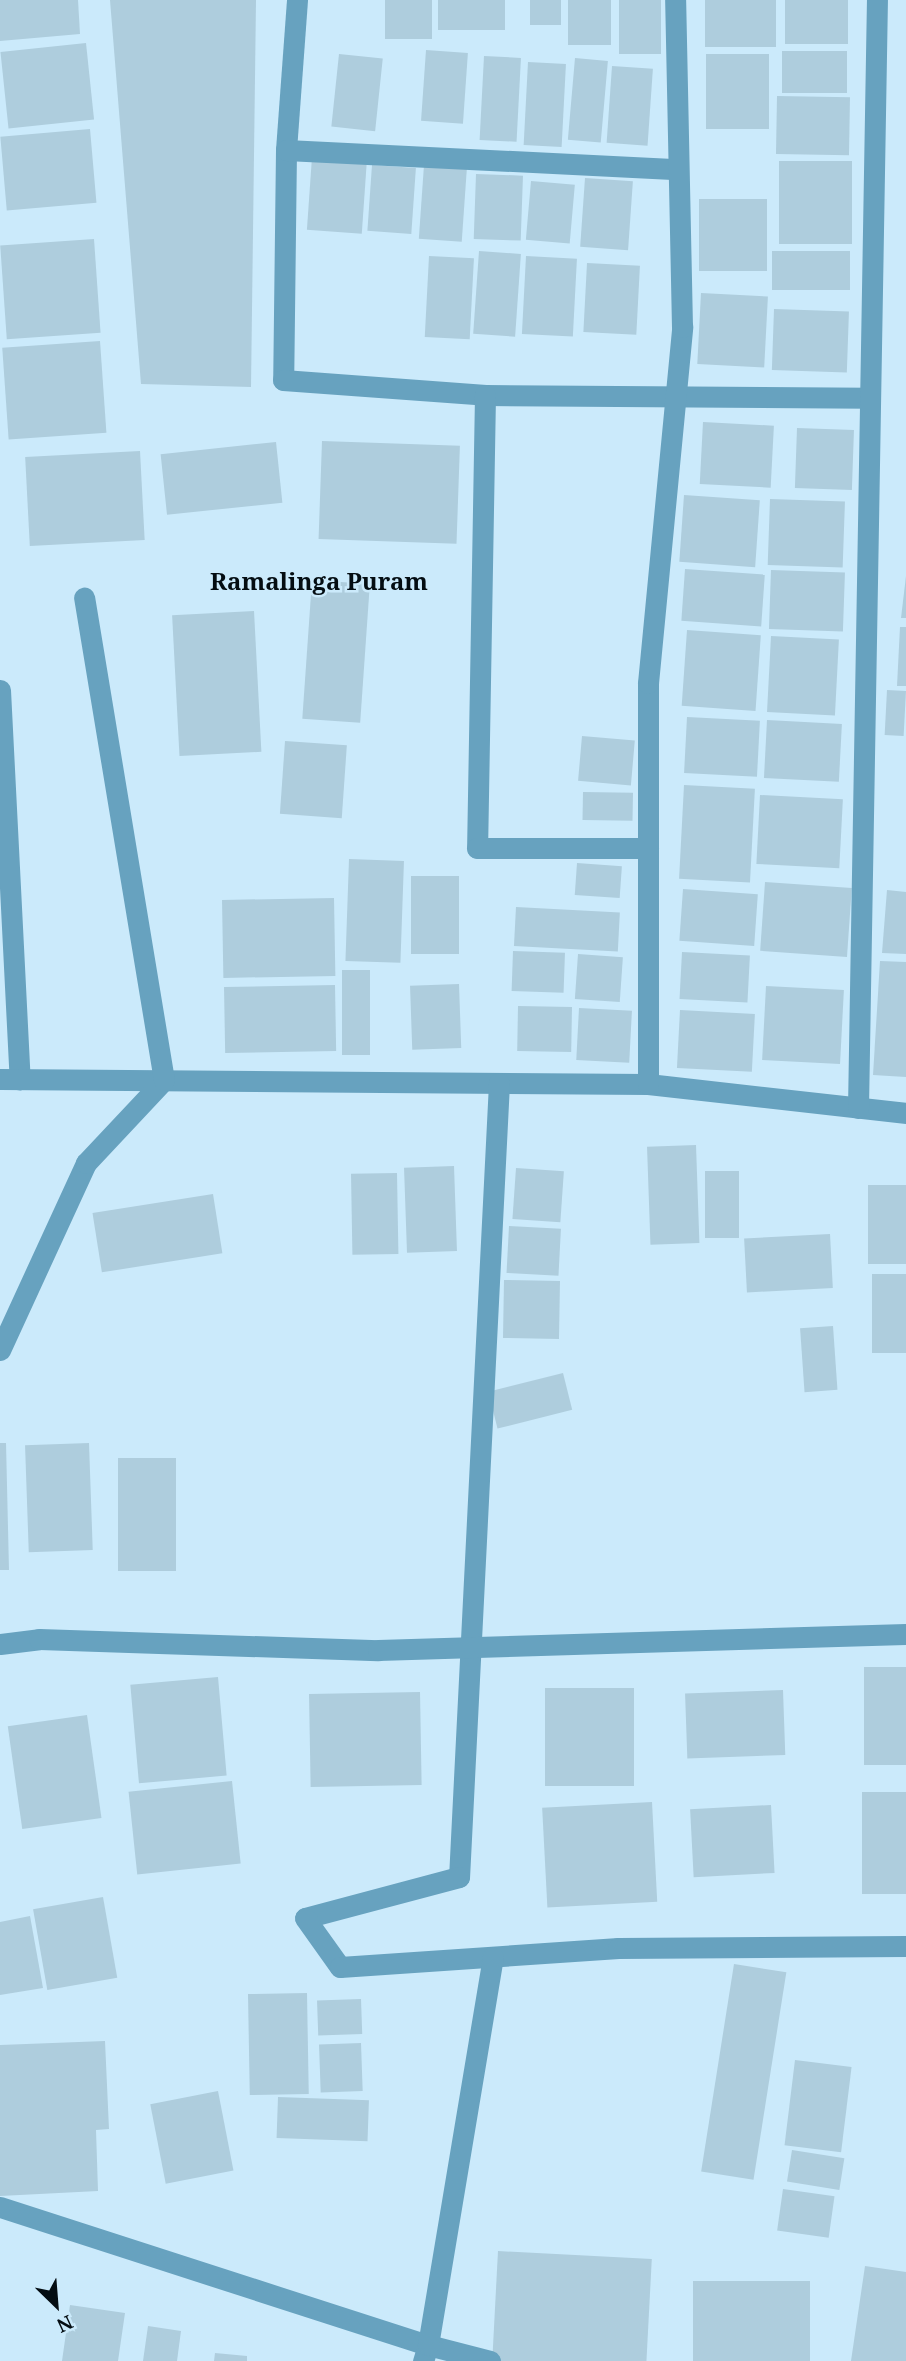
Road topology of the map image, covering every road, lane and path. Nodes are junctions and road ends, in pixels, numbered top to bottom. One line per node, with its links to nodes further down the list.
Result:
1 (297, 0): 4 (street)
2 (675, 0): 5 (street)
3 (877, 0): 8 (street)
4 (286, 150): 5 (street); 6 (street)
5 (678, 169): 7 (street)
6 (485, 395): 7 (street); 11 (street)
7 (675, 398): 8 (street); 11 (street)
8 (868, 398): 16 (street)
9 (84, 598): 13 (street)
10 (0, 690): 12 (street)
11 (648, 848): 15 (street)
12 (10, 1079): 13 (street)
13 (164, 1080): 14 (street); 18 (street)
14 (499, 1083): 15 (street); 21 (street)
15 (648, 1084): 16 (street)
16 (858, 1108): 17 (street)
17 (906, 1113)
18 (0, 1350)
19 (906, 1634): 21 (street)
20 (0, 1644): 21 (street)
21 (472, 1648): 23 (street)
22 (906, 1946): 23 (street)
23 (493, 1957): 25 (street)
24 (0, 2207): 25 (street)
25 (425, 2353): 26 (street)
26 (489, 2361)

